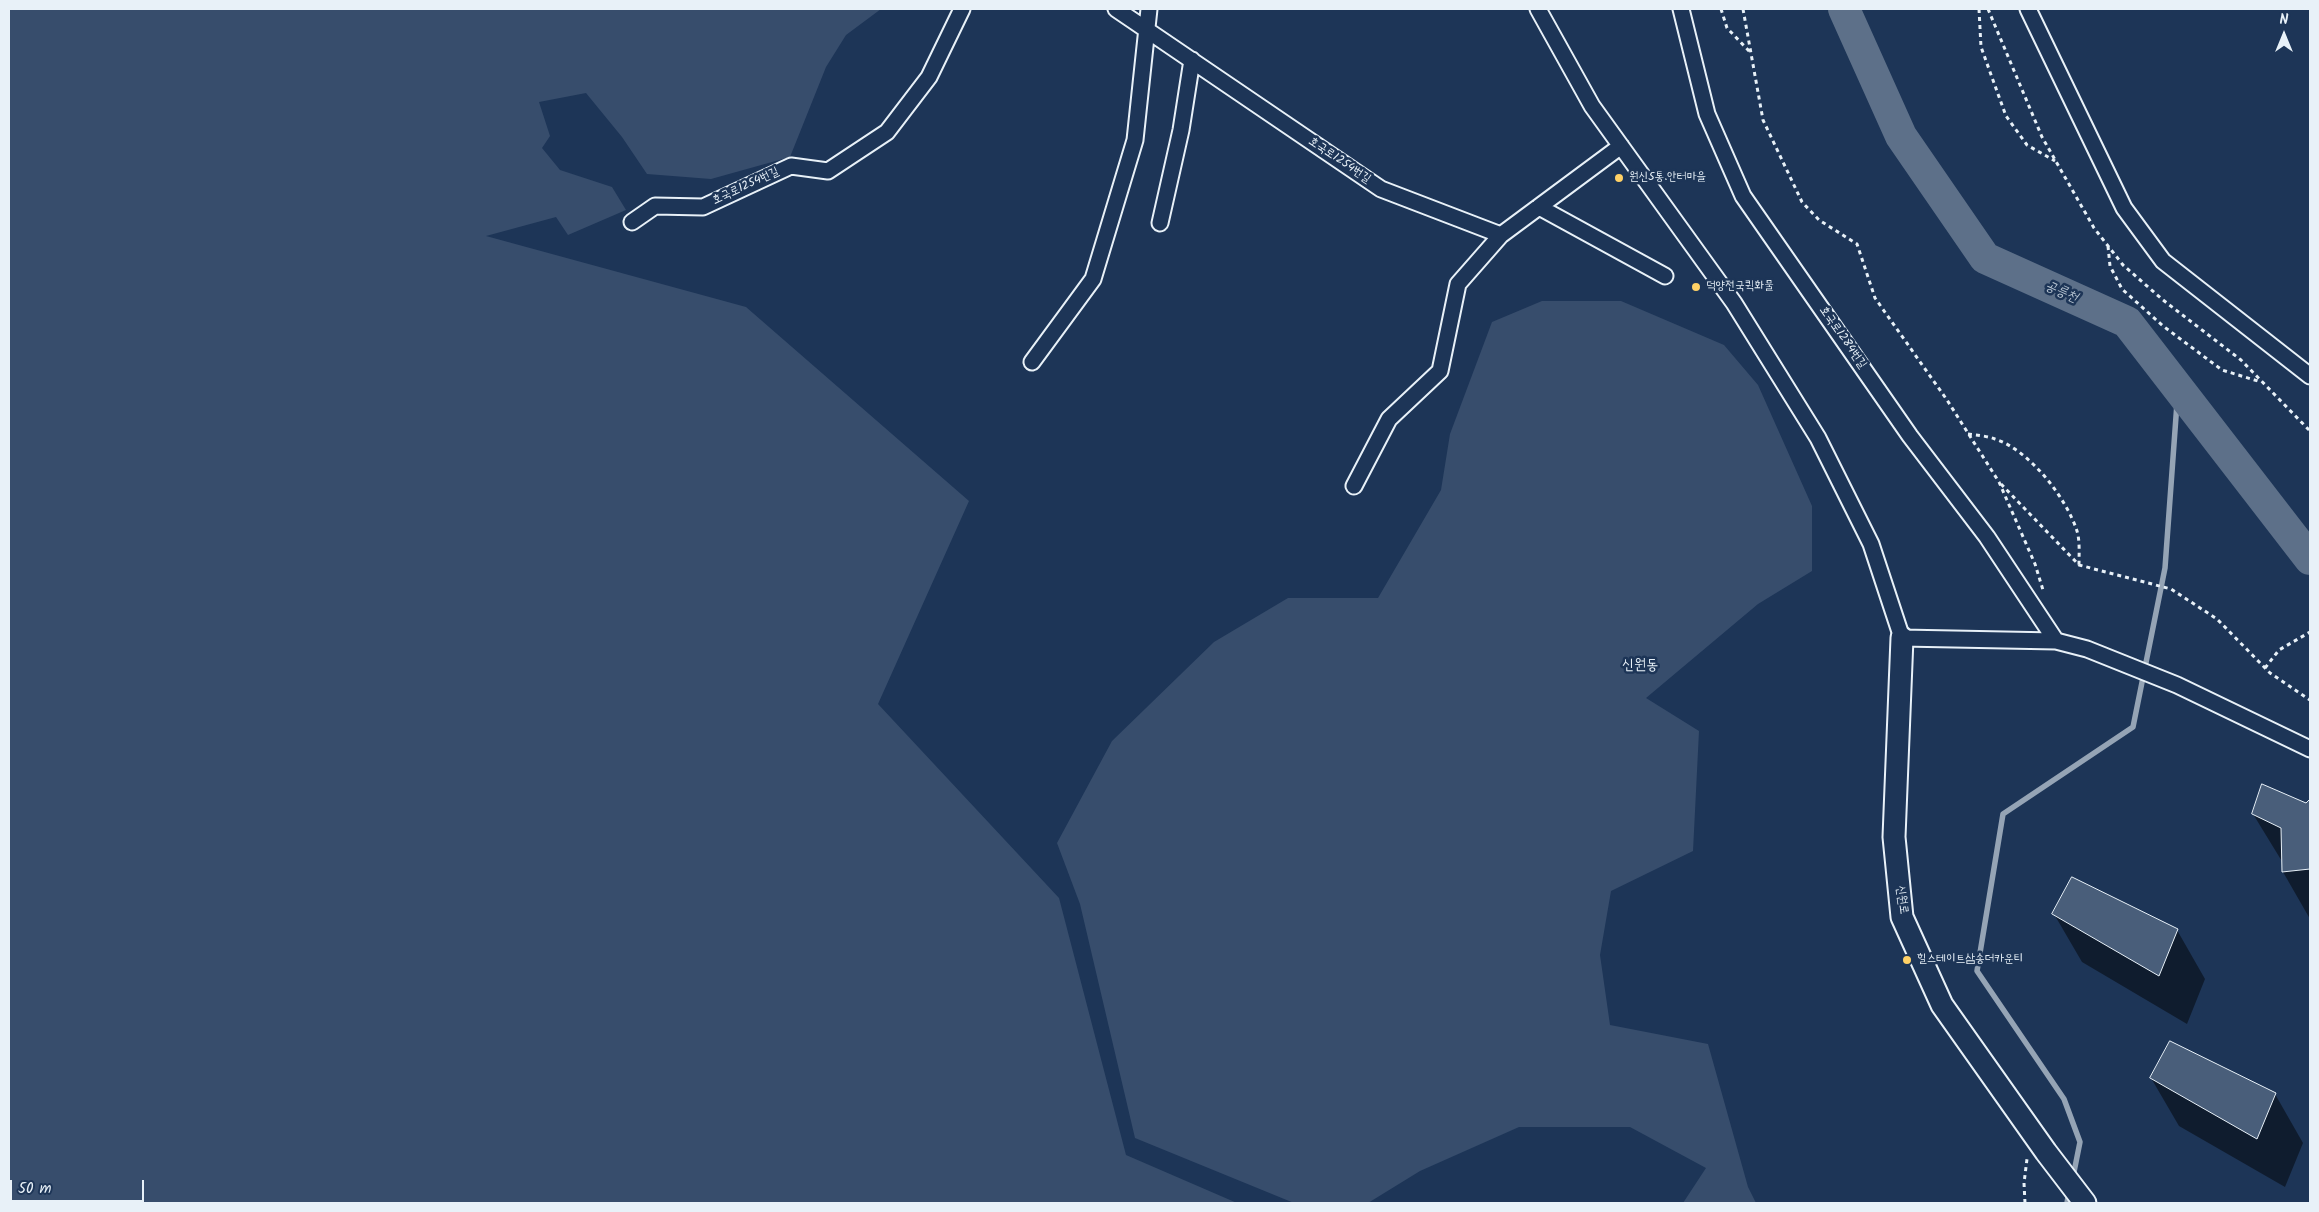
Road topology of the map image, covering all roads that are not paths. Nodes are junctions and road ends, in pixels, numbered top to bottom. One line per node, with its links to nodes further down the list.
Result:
1 (962, 9): 11 (street, 호국로1254번길)
2 (1116, 9): 7 (street, 호국로1254번길)
3 (1149, 9): 7 (street)
4 (1538, 9): 9 (street)
5 (1681, 9): 19 (street, 호국로1284번길)
6 (2028, 9): 16 (street)
7 (1148, 30): 8 (street, 호국로1254번길); 15 (street)
8 (1192, 60): 12 (street); 13 (street, 호국로1254번길)
9 (1621, 146): 10 (street); 18 (street)
10 (1539, 207): 13 (street); 14 (street)
11 (632, 222)
12 (1160, 223)
13 (1501, 235): 17 (street)
14 (1665, 276)
15 (1032, 362)
16 (2310, 376)
17 (1354, 486)
18 (1902, 638): 19 (street); 21 (street, 신원로)
19 (2056, 641): 20 (street)
20 (2310, 749)
21 (2085, 1203)

